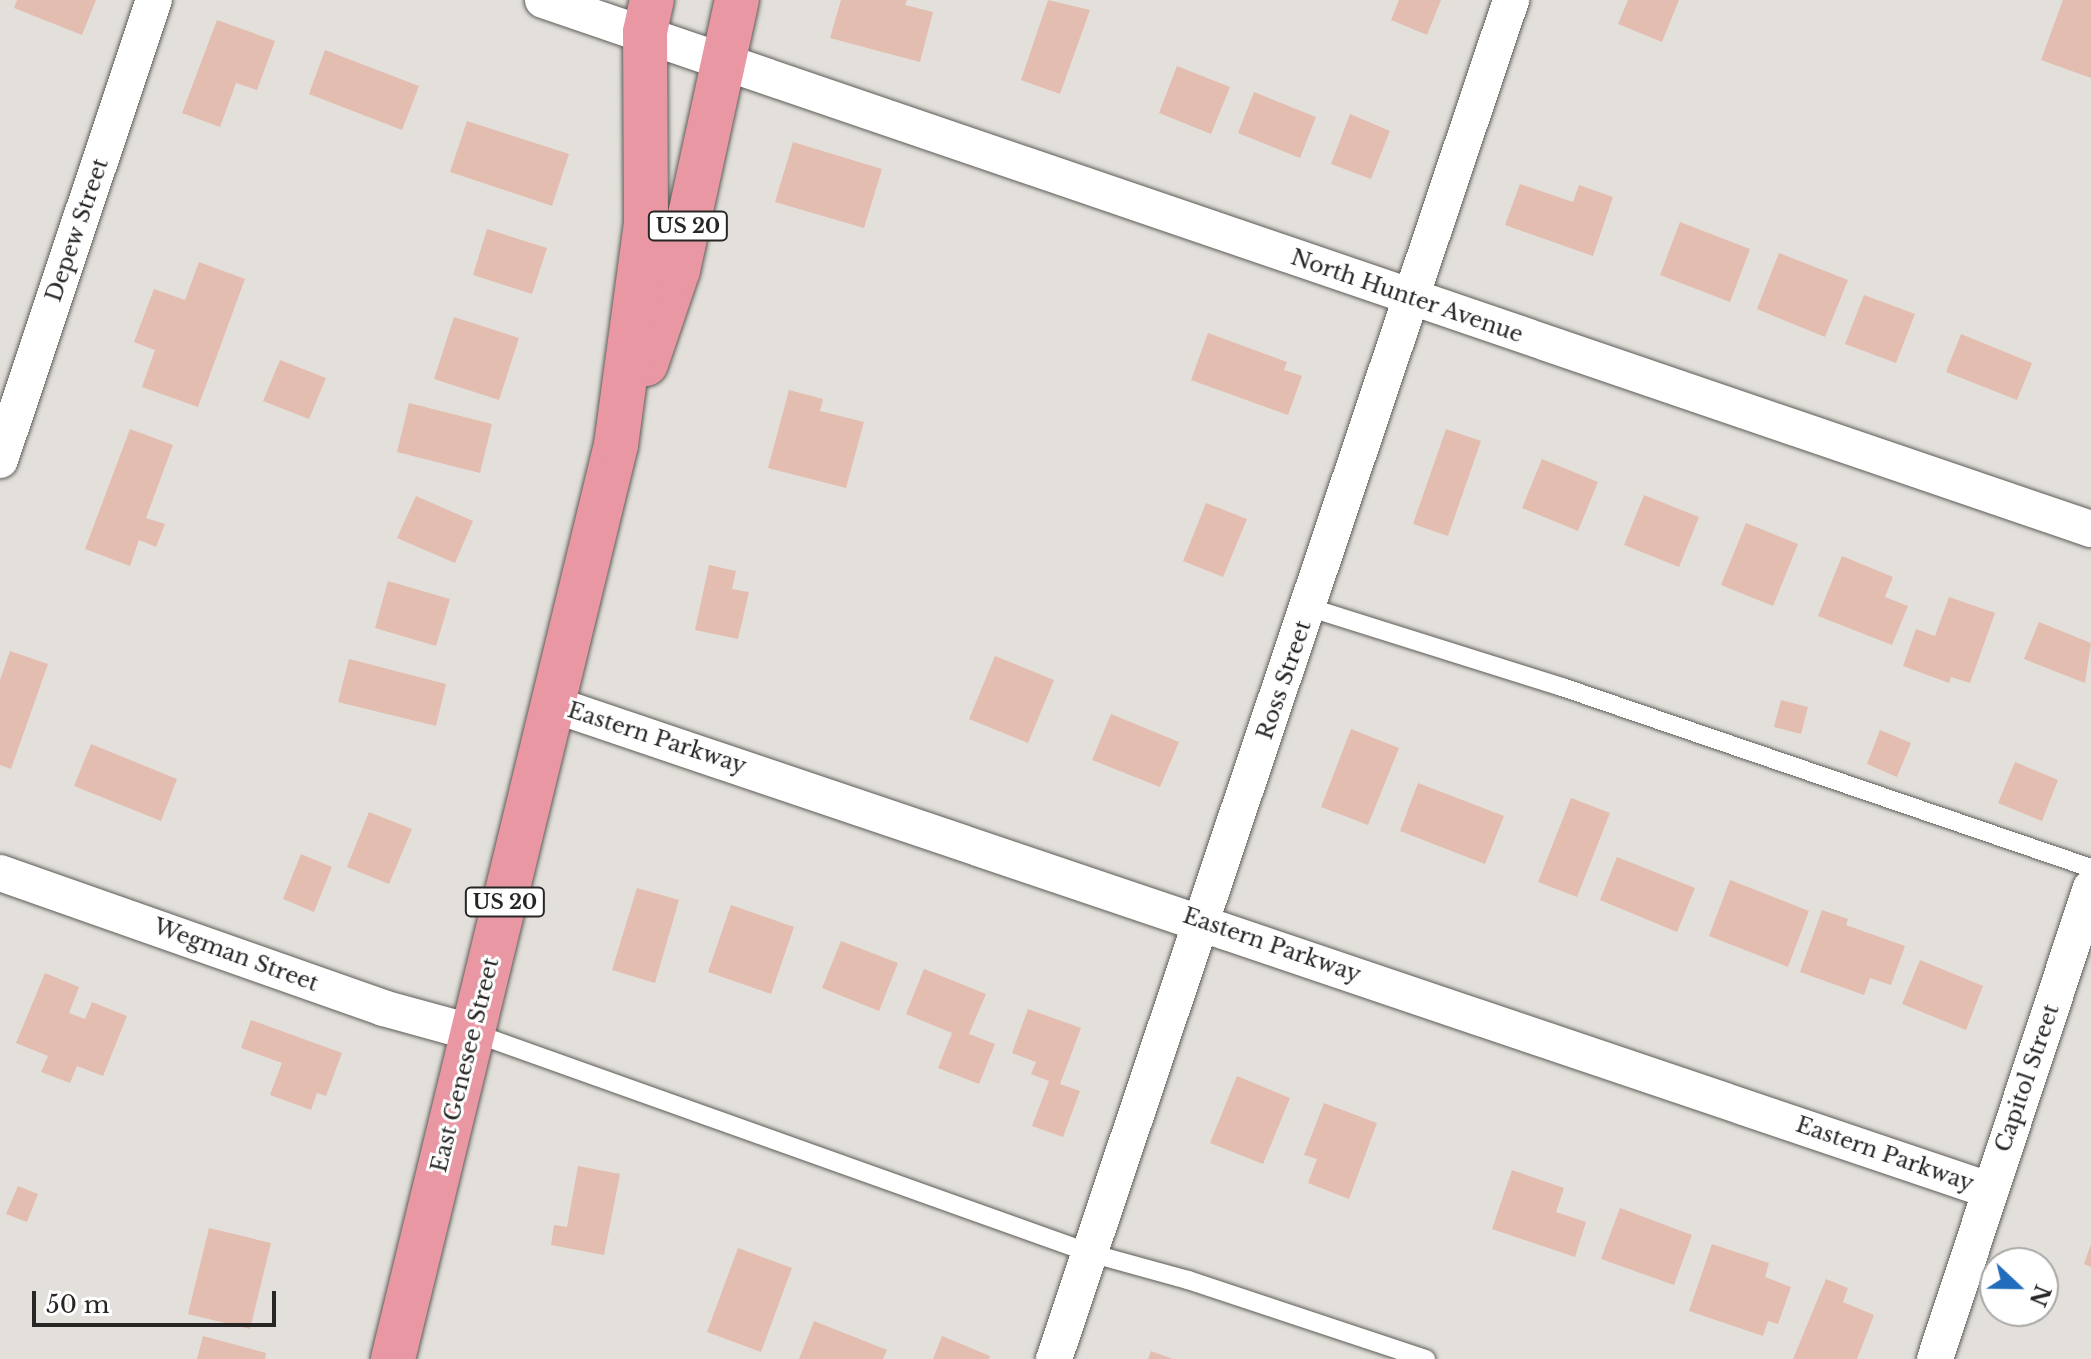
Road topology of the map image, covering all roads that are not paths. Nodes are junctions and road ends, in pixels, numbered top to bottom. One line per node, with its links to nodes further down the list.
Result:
1 (154, 0): 9 (street, Depew Street)
2 (543, 0): 5 (street, North Hunter Avenue)
3 (737, 0): 6 (highway, East Genesee Street / US 20)
4 (1511, 0): 7 (street, Ross Street)
5 (649, 16): 6 (street, North Hunter Avenue); 8 (highway, East Genesee Street / US 20)
6 (724, 58): 7 (street, North Hunter Avenue); 8 (highway, East Genesee Street / US 20)
7 (1411, 297): 10 (street, North Hunter Avenue); 11 (street, Ross Street)
8 (616, 445): 12 (highway, East Genesee Street / US 20)
9 (0, 460)
10 (2091, 529)
11 (1308, 607): 13 (lane); 16 (street, Ross Street)
12 (552, 704): 16 (street, Eastern Parkway); 17 (highway, East Genesee Street / US 20)
13 (2091, 868)
14 (0, 873): 17 (street, Wegman Street)
15 (2091, 888): 18 (street, Capitol Street)
16 (1202, 921): 18 (street, Eastern Parkway); 19 (street, Ross Street)
17 (474, 1033): 19 (lane); 20 (highway, East Genesee Street / US 20)
18 (1989, 1190): 23 (street, Capitol Street)
19 (1090, 1253): 21 (street, Ross Street); 22 (lane)
20 (403, 1356)
21 (1054, 1359)
22 (1426, 1359)
23 (1935, 1359)

